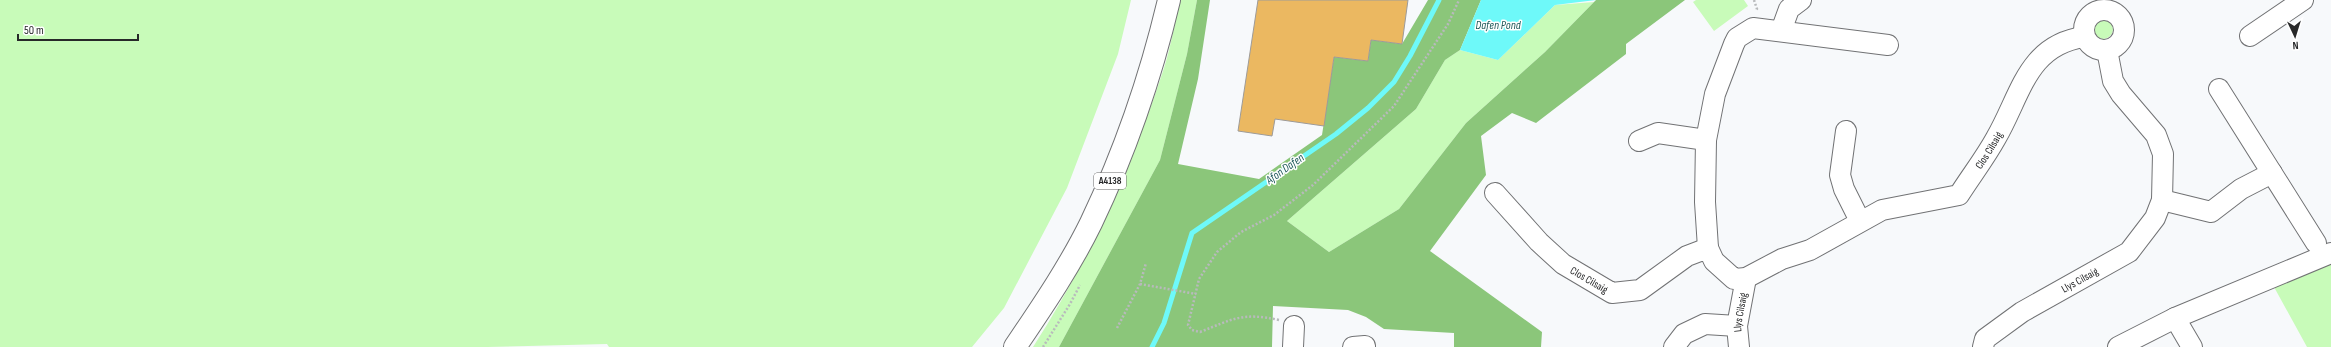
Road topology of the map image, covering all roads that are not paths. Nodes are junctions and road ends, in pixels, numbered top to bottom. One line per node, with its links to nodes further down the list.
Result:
1 (1169, 0): 24 (highway, A4138)
2 (1802, 0): 5 (street)
3 (2303, 0): 6 (street)
4 (2108, 5): 7 (street); 9 (street)
5 (1781, 30): 8 (street); 12 (street)
6 (2250, 36)
7 (2084, 38): 9 (street); 17 (street, Clos Cilsaig)
8 (1888, 45)
9 (2107, 50): 16 (street, Llys Cilsaig)
10 (2219, 90): 14 (street)
11 (1846, 131): 17 (street)
12 (1706, 140): 13 (street); 18 (street)
13 (1639, 141)
14 (2272, 173): 16 (street); 19 (street)
15 (1495, 193): 18 (street, Clos Cilsaig)
16 (2162, 200): 28 (street, Llys Cilsaig)
17 (1860, 221): 20 (street, Clos Cilsaig)
18 (1708, 248): 20 (street)
19 (2323, 248): 21 (street)
20 (1746, 278): 23 (street, Llys Cilsaig)
21 (2175, 318): 29 (street); 30 (street)
22 (1294, 326): 25 (street)
23 (1737, 326): 26 (street); 27 (street, Llys Cilsaig)
24 (1016, 347)
25 (1293, 347)
26 (1674, 347)
27 (1739, 347)
28 (1983, 347)
29 (2118, 347)
30 (2192, 347)

